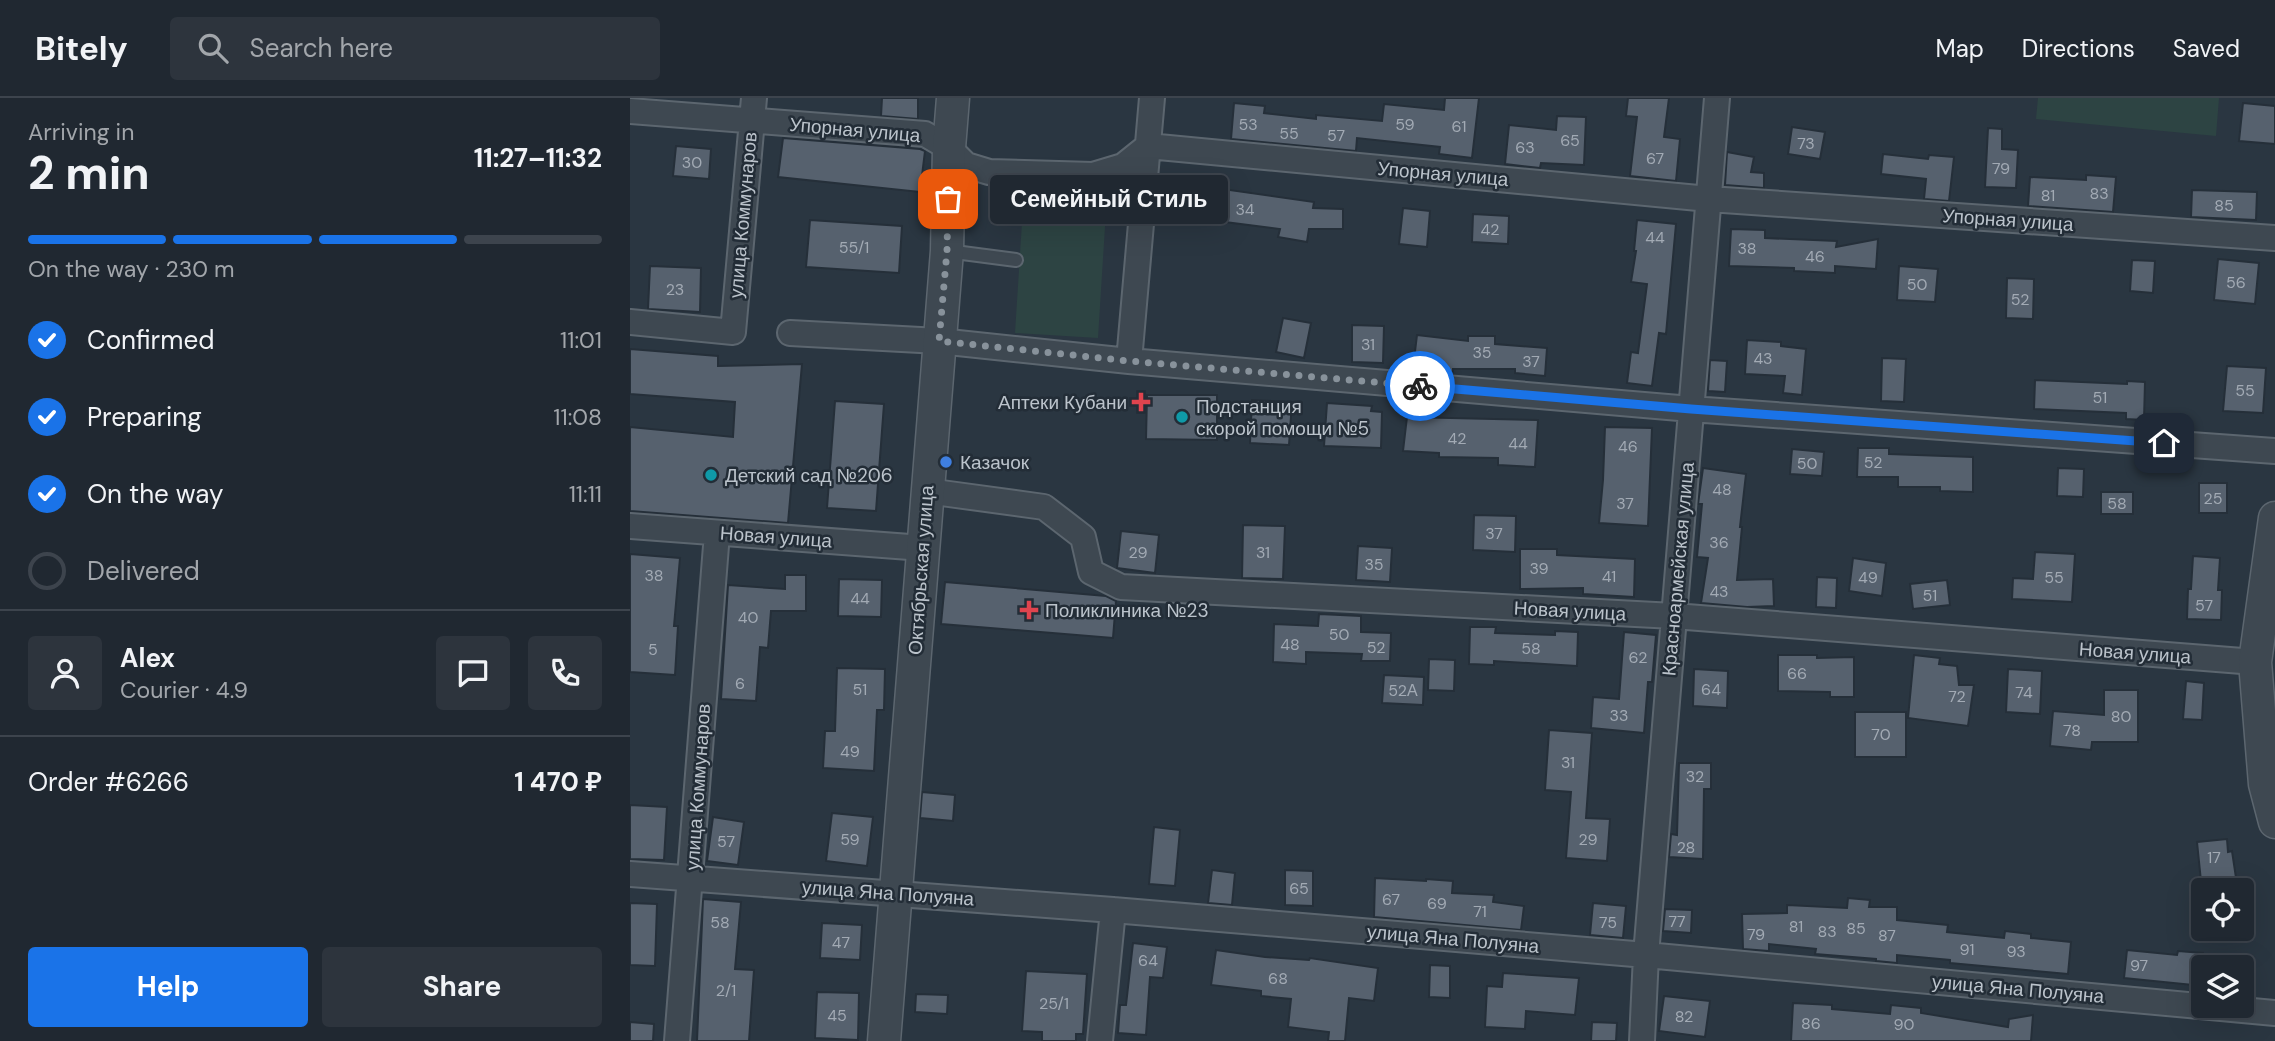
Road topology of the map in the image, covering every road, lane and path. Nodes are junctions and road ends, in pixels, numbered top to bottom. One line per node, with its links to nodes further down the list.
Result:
1 (953, 98): 7 (street, Октябрьская улица)
2 (1152, 98): 6 (street)
3 (1717, 98): 8 (street, Красноармейская улица)
4 (752, 110): 5 (street, Упорная улица); 7 (street, Упорная улица); 12 (street, улица Коммунаров)
5 (630, 111)
6 (1148, 146): 7 (street, Упорная улица); 8 (street, Упорная улица); 15 (street)
7 (949, 148): 10 (street, Октябрьская улица)
8 (1709, 199): 9 (street, Упорная улица); 16 (street, Красноармейская улица)
9 (2275, 238)
10 (947, 251): 11 (lane); 14 (street, Октябрьская улица)
11 (1016, 260)
12 (630, 322)
13 (790, 333): 14 (street)
14 (939, 341): 15 (street); 18 (street, Октябрьская улица)
15 (1129, 361): 16 (street)
16 (1691, 409): 17 (street); 23 (street, Красноармейская улица)
17 (2275, 452)
18 (927, 491): 22 (street, Октябрьская улица); 23 (street, Новая улица)
19 (2275, 518): 24 (street)
20 (630, 526): 21 (street, Новая улица)
21 (717, 533): 22 (street, Новая улица); 27 (street, улица Коммунаров)
22 (923, 548): 28 (street, Октябрьская улица)
23 (1674, 616): 24 (street, Новая улица); 30 (street, Красноармейская улица)
24 (2255, 662): 25 (street)
25 (2275, 822)
26 (630, 874): 27 (street, улица Яна Полуяна)
27 (691, 879): 28 (street, улица Яна Полуяна); 32 (street, улица Коммунаров)
28 (897, 893): 29 (street, улица Яна Полуяна); 33 (street, Октябрьская улица)
29 (1114, 910): 30 (street, улица Яна Полуяна); 34 (street)
30 (1646, 955): 31 (street, улица Яна Полуяна); 35 (street, Красноармейская улица)
31 (2275, 1013)
32 (677, 1041)
33 (884, 1041)
34 (1100, 1041)
35 (1642, 1041)

